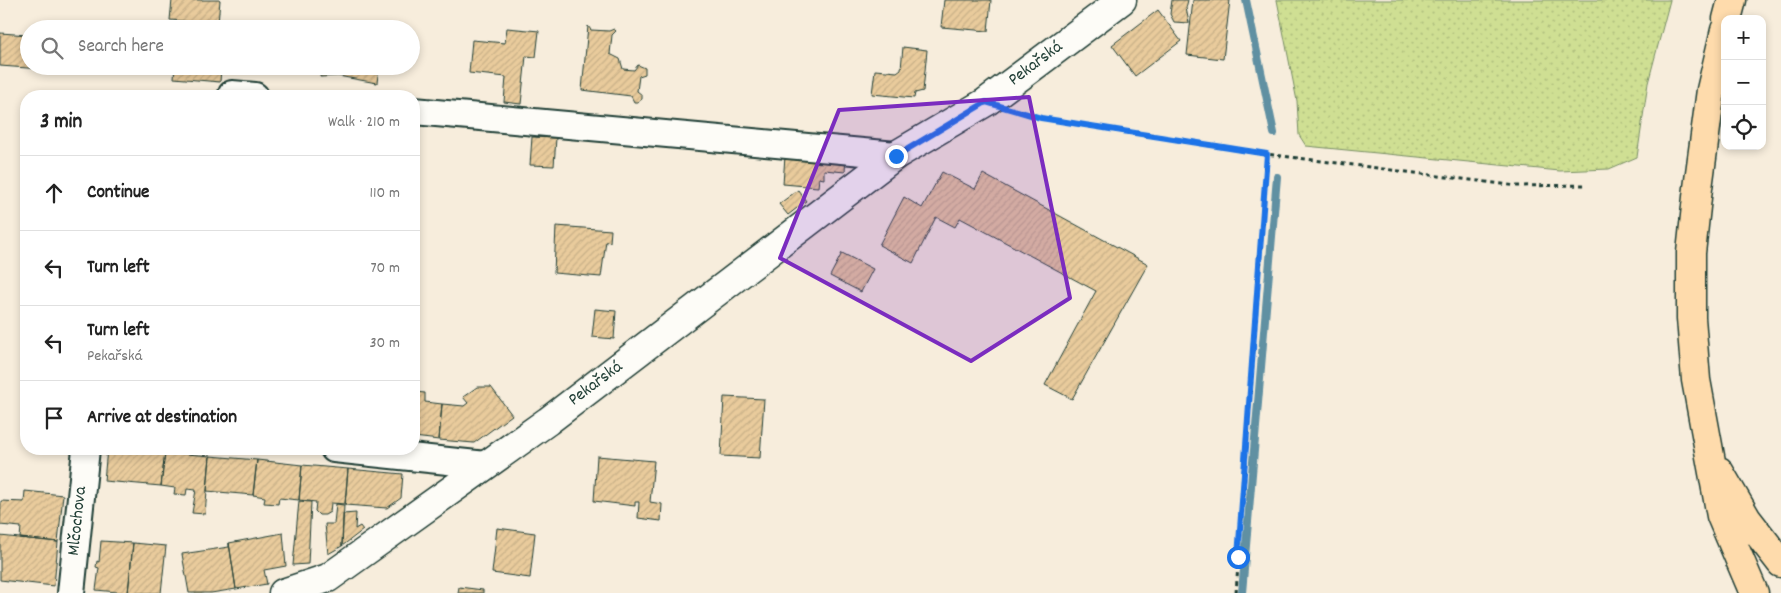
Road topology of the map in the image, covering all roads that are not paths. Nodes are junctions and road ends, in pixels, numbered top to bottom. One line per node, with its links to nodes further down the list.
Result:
1 (1122, 0): 6 (street, Pekařská)
2 (1732, 0): 3 (main road)
3 (1728, 15)
4 (1721, 47): 9 (main road)
5 (420, 112): 6 (street)
6 (896, 156): 10 (street, Pekařská)
7 (85, 455): 12 (street, Mlčochova)
8 (391, 455): 10 (street)
9 (1710, 457): 11 (main road); 14 (main road)
10 (486, 465): 13 (street, Pekařská)
11 (1781, 563)
12 (71, 593)
13 (283, 593)
14 (1754, 593)

